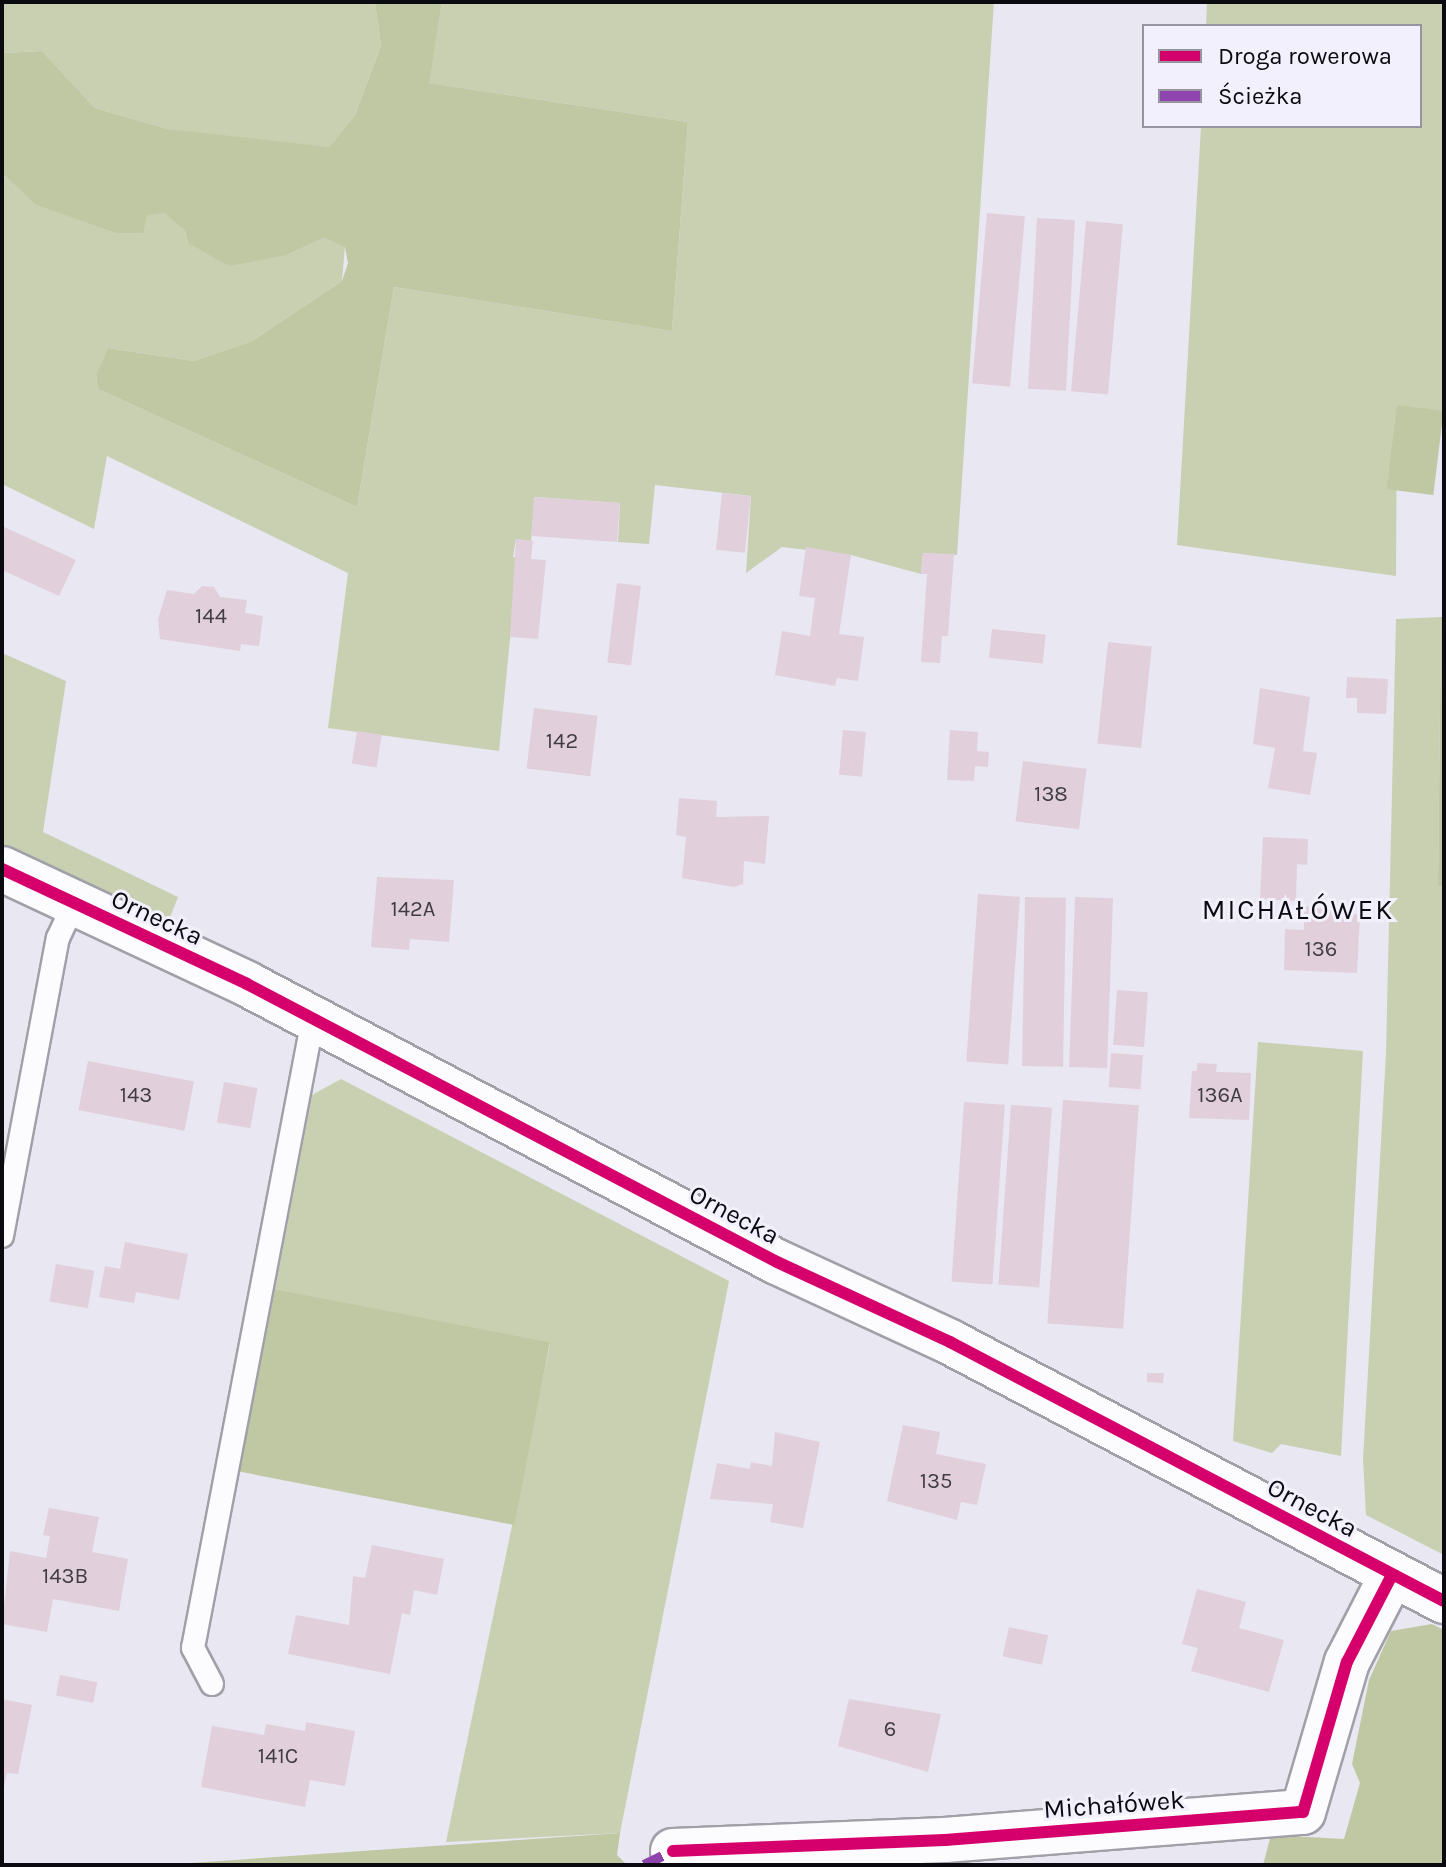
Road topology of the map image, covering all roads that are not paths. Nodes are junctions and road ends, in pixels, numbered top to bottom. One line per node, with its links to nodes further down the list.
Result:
1 (2, 869): 2 (street, Ornecka)
2 (74, 903): 3 (street, Ornecka); 4 (lane)
3 (313, 1019): 5 (street, Ornecka); 7 (lane)
4 (2, 1236)
5 (1392, 1575): 6 (street, Ornecka); 8 (street, Michałówek)
6 (1444, 1601)
7 (212, 1684)
8 (673, 1851)

